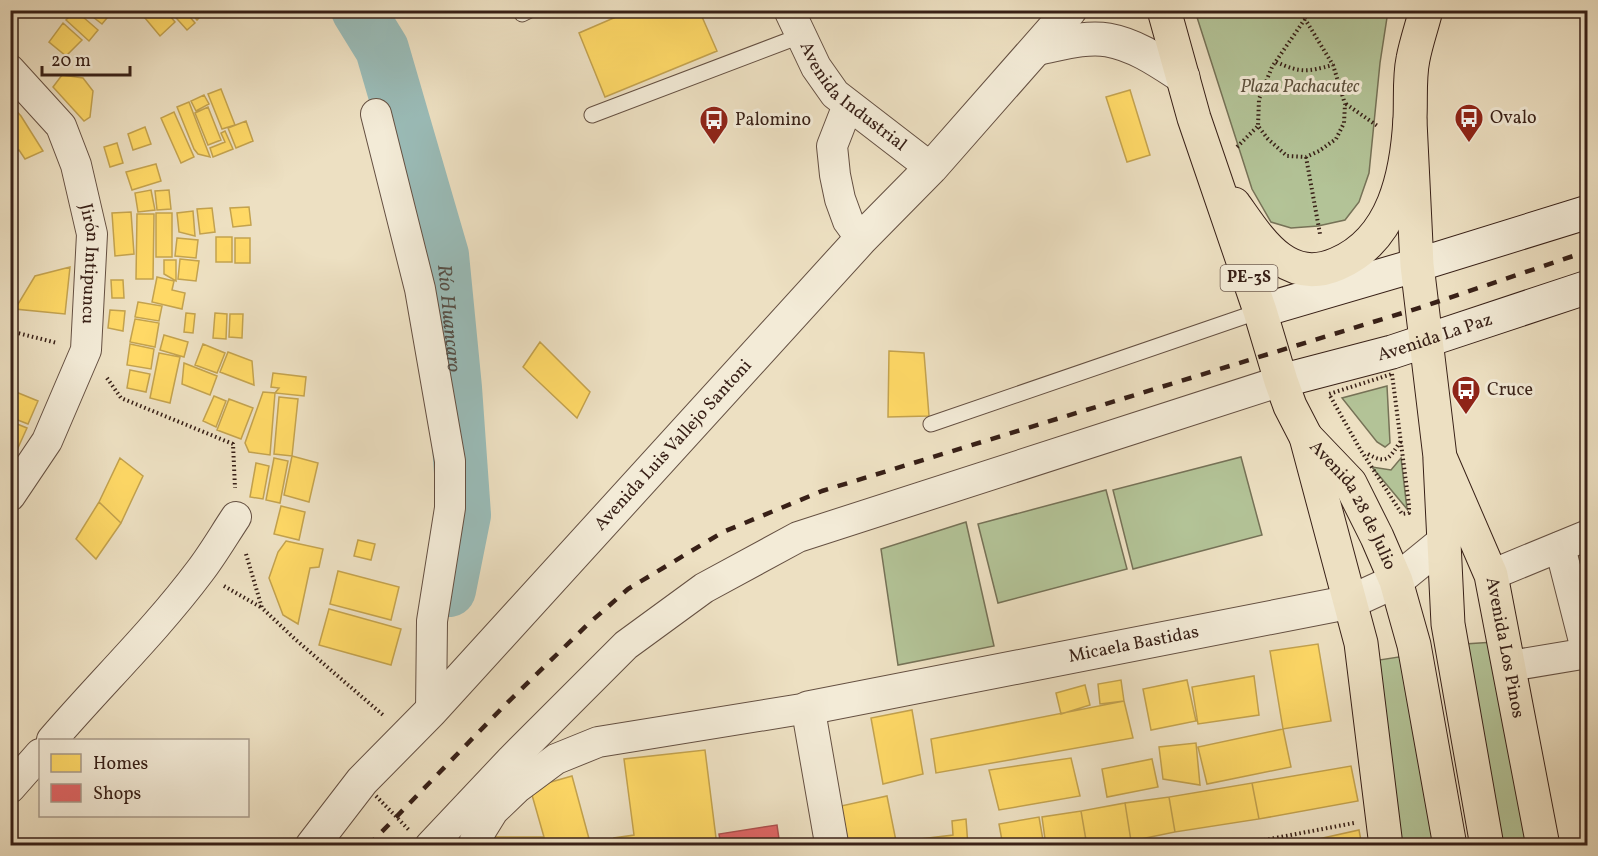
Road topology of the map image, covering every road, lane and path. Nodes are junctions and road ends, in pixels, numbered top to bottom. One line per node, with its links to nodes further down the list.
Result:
1 (1070, 10): 7 (street, Avenida Luis Vallejo Santoni)
2 (1164, 10): 11 (main road, PE-3S)
3 (1306, 10): 5 (path)
4 (1426, 10): 17 (main road)
5 (1305, 19): 8 (path); 9 (path)
6 (795, 23): 13 (street, Avenida Industrial); 15 (lane)
7 (1039, 48): 11 (street); 22 (street, Avenida Luis Vallejo Santoni)
8 (1276, 62): 9 (path); 19 (path)
9 (1333, 66): 12 (path)
10 (10, 70): 31 (street, Jirón Intipuncu)
11 (1183, 77): 16 (main road, PE-3S)
12 (1345, 104): 18 (path); 21 (path)
13 (848, 105): 22 (street, Avenida Industrial); 25 (street)
14 (376, 114): 51 (street)
15 (592, 115)
16 (1194, 118): 17 (main road); 28 (main road, PE-3S)
17 (1390, 122): 26 (main road)
18 (1374, 125)
19 (1258, 126): 20 (path); 21 (path)
20 (1238, 146)
21 (1306, 157): 24 (path)
22 (931, 168): 25 (street, Avenida Luis Vallejo Santoni)
23 (1587, 212): 26 (street)
24 (1311, 236)
25 (861, 239): 51 (street, Avenida Luis Vallejo Santoni)
26 (1417, 266): 28 (street); 30 (main road)
27 (1587, 288): 30 (street, Avenida La Paz)
28 (1260, 311): 32 (main road, PE-3S); 33 (lane)
29 (10, 331): 31 (path)
30 (1426, 339): 32 (street, Avenida La Paz); 37 (main road)
31 (86, 350): 38 (street, Jirón Intipuncu)
32 (1281, 381): 34 (main road, PE-3S); 54 (street)
33 (931, 424)
34 (1306, 437): 45 (main road, Avenida 28 de Julio / PE-3S); 46 (main road, Avenida 28 de Julio)
35 (1401, 441): 36 (path); 36 (path); 36 (path)
36 (1360, 449)
37 (1440, 457): 41 (main road); 44 (main road, Avenida Los Pinos)
38 (10, 496)
39 (236, 517): 43 (street)
40 (1587, 535): 42 (street)
41 (1445, 541): 45 (street, Micaela Bastidas); 64 (main road)
42 (1560, 547): 44 (street); 48 (street)
43 (201, 570): 47 (path); 52 (street)
44 (1491, 575): 49 (main road, Avenida Los Pinos)
45 (1396, 580): 46 (street, Micaela Bastidas); 63 (main road, Avenida 28 de Julio / PE-3S)
46 (1350, 602): 50 (street, Micaela Bastidas); 57 (main road, Avenida 28 de Julio)
47 (262, 608)
48 (1587, 653): 49 (street)
49 (1510, 666): 65 (main road, Avenida Los Pinos)
50 (808, 708): 59 (street); 61 (street)
51 (431, 711): 60 (street, Avenida Luis Vallejo Santoni)
52 (54, 739)
53 (39, 755): 55 (street)
54 (502, 771): 58 (street); 59 (street)
55 (10, 788)
56 (376, 796): 58 (path, bridge)
57 (1383, 831): 62 (path)
58 (420, 838)
59 (474, 844)
60 (312, 846)
61 (832, 846)
62 (1233, 846)
63 (1449, 846)
64 (1487, 846)
65 (1543, 846)

